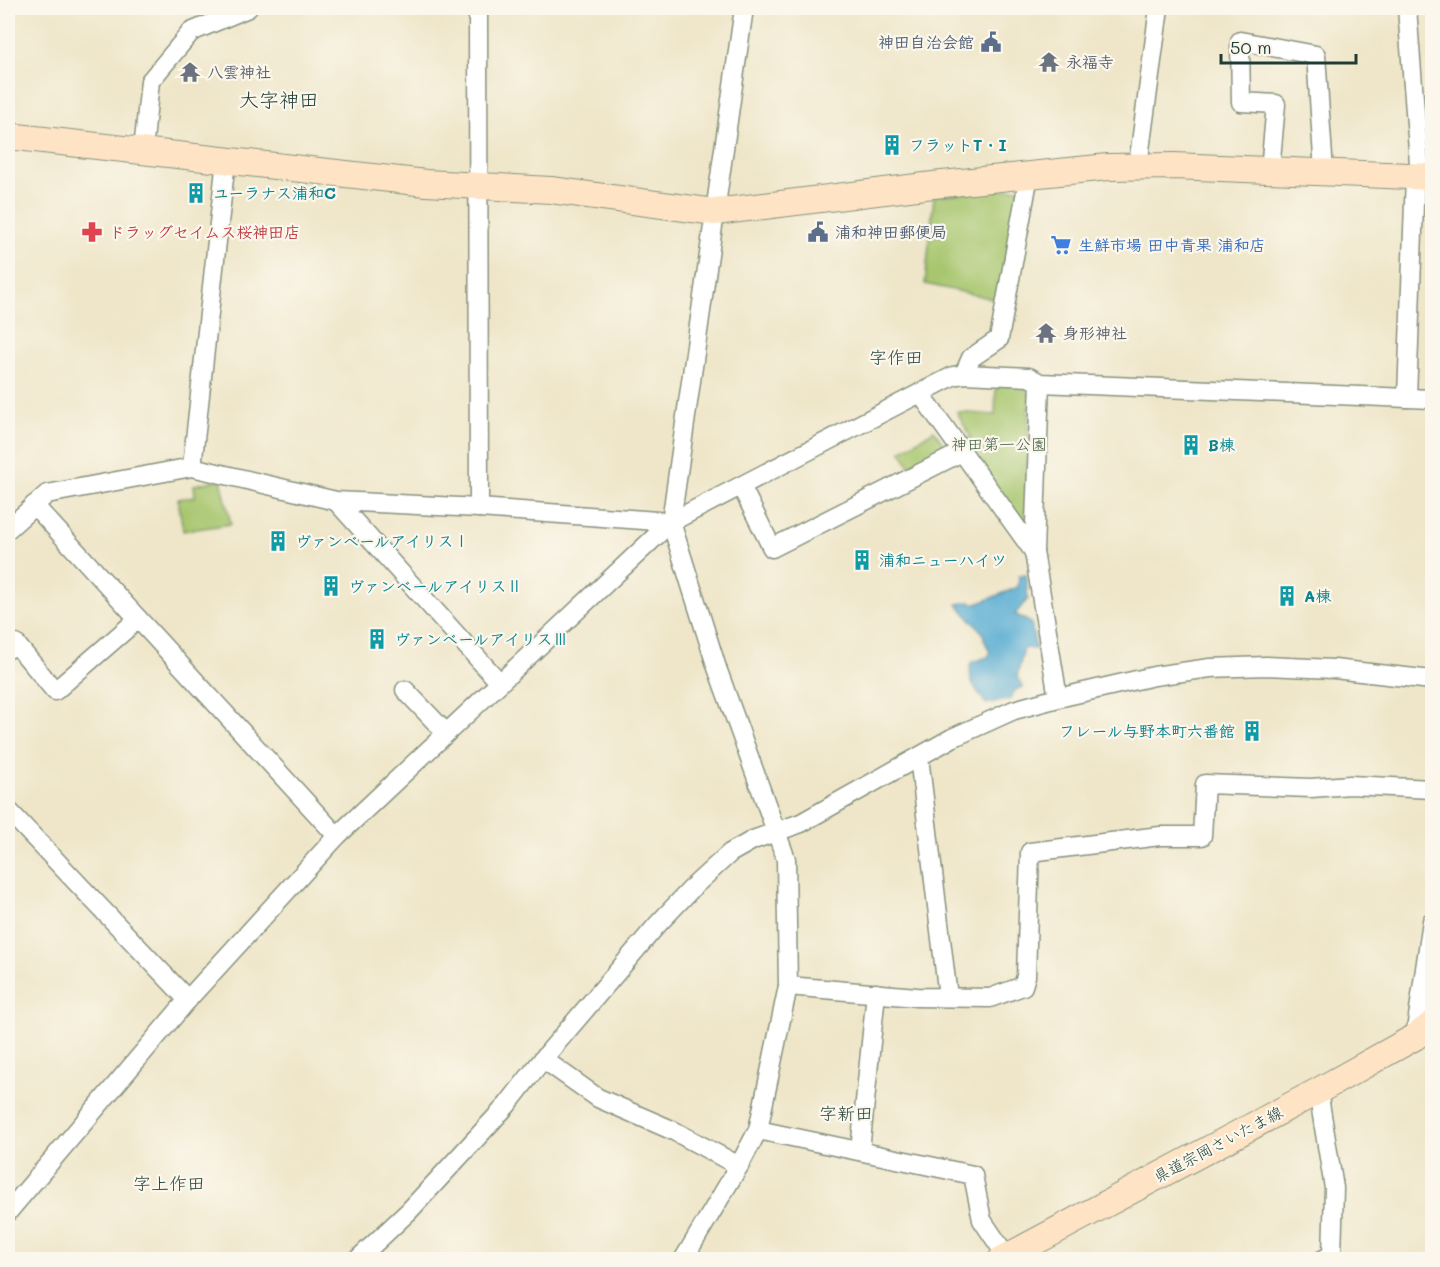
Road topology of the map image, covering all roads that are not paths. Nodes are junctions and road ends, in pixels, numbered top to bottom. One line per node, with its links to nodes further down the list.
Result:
1 (248, 8): 7 (street)
2 (478, 8): 14 (street)
3 (744, 8): 15 (street)
4 (1159, 8): 9 (street)
5 (1407, 8): 13 (street)
6 (8, 136): 7 (street)
7 (143, 151): 8 (street)
8 (226, 160): 14 (street); 22 (street)
9 (1138, 165): 10 (street); 12 (street)
10 (1270, 170): 11 (street); 11 (street)
11 (1324, 172): 13 (street)
12 (1029, 175): 15 (street); 16 (street)
13 (1424, 176): 19 (street)
14 (478, 186): 15 (street); 26 (street)
15 (715, 212): 27 (street)
16 (964, 374): 17 (street); 18 (street)
17 (1040, 383): 19 (street); 29 (street)
18 (920, 393): 21 (street); 23 (street)
19 (1407, 398): 20 (street)
20 (1432, 399)
21 (962, 452): 23 (street); 29 (street)
22 (192, 467): 24 (street); 25 (street)
23 (741, 486): 27 (street)
24 (336, 501): 26 (street); 33 (street)
25 (34, 505): 28 (street); 30 (street)
26 (479, 508): 27 (street)
27 (671, 522): 33 (street); 40 (street)
28 (8, 529)
29 (1034, 552): 35 (street)
30 (138, 619): 31 (street); 41 (street)
31 (8, 649)
32 (1432, 680): 35 (street)
33 (500, 683): 36 (street)
34 (405, 690): 36 (street)
35 (1058, 698): 37 (street)
36 (446, 733): 41 (street)
37 (919, 757): 40 (street); 45 (street)
38 (1432, 789): 45 (street)
39 (8, 810): 46 (street)
40 (777, 833): 43 (street); 48 (street)
41 (337, 836): 46 (street)
42 (1432, 921): 47 (street)
43 (788, 986): 44 (street); 50 (street)
44 (876, 993): 45 (street); 51 (street)
45 (948, 997)
46 (189, 1000): 53 (street)
47 (1424, 1031): 49 (street, 県道宗岡さいたま線)
48 (543, 1059): 52 (street); 55 (street)
49 (1318, 1091): 54 (street, 県道宗岡さいたま線); 57 (street)
50 (758, 1130): 51 (street); 52 (street)
51 (860, 1151): 54 (street)
52 (739, 1166): 56 (street)
53 (8, 1212)
54 (1005, 1259)
55 (357, 1260)
56 (683, 1260)
57 (1322, 1260)

